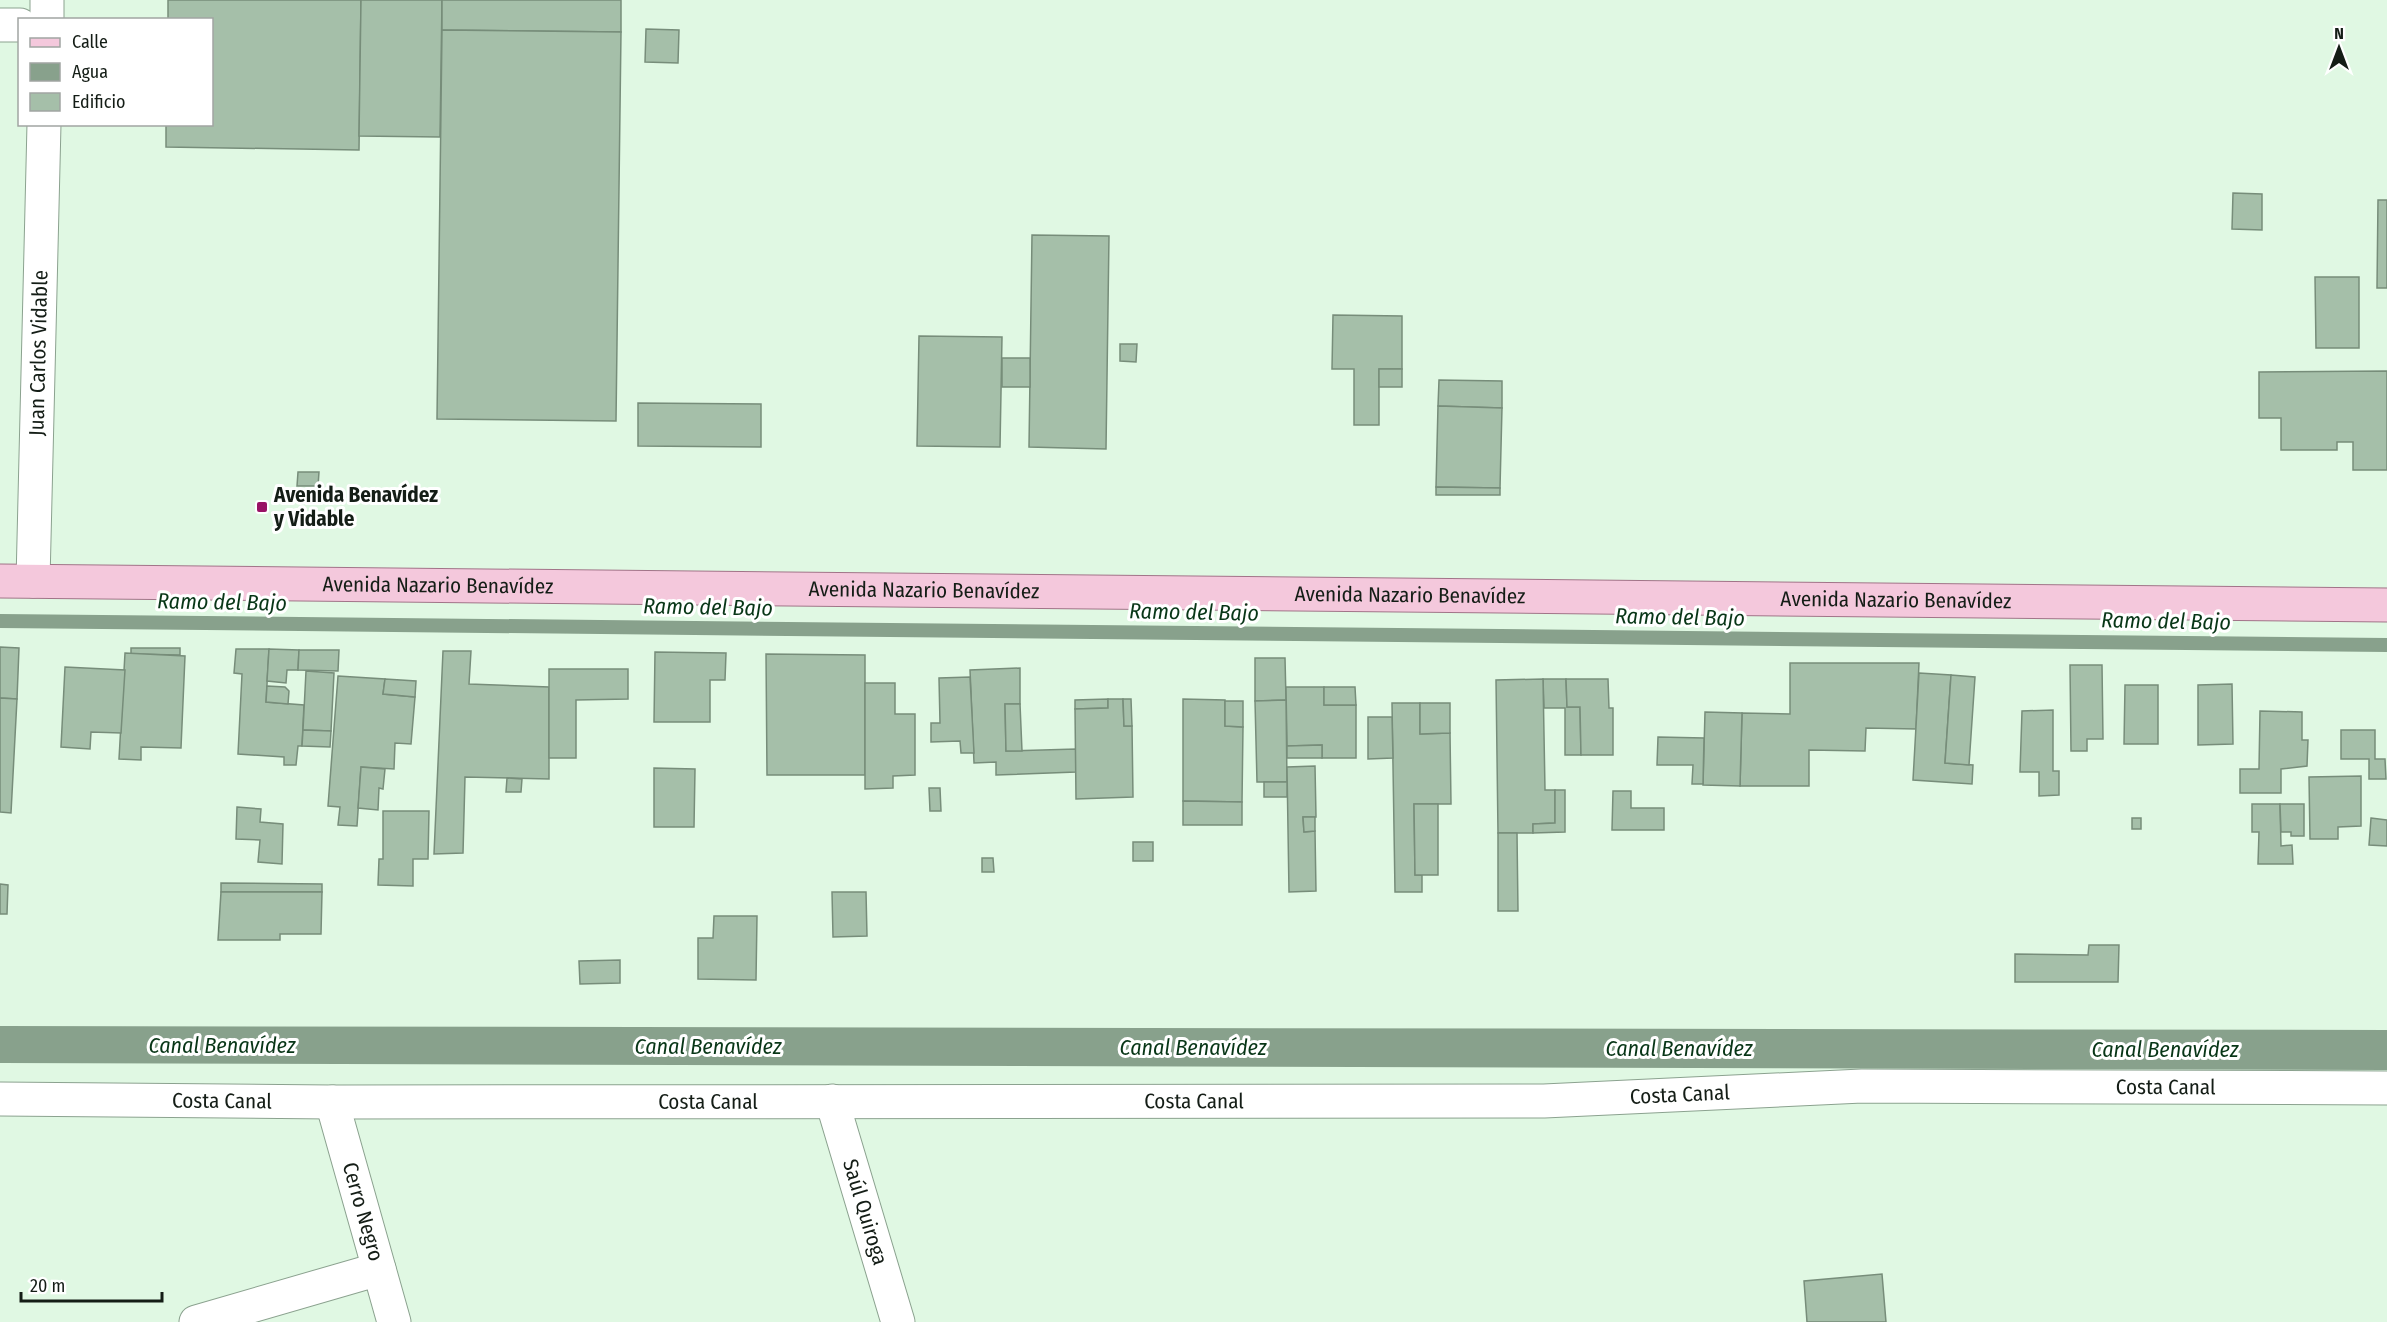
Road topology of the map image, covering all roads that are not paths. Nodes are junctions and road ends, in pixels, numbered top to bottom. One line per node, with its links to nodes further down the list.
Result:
1 (47, 0): 2 (street)
2 (47, 18)
3 (0, 24): 4 (street)
4 (18, 25)
5 (44, 126): 7 (street, Juan Carlos Vidable)
6 (0, 581): 7 (main road, Avenida Nazario Benavídez)
7 (33, 581): 8 (main road, Avenida Nazario Benavídez)
8 (2387, 605)
9 (2387, 1088): 11 (street, Costa Canal)
10 (0, 1099): 12 (street, Costa Canal)
11 (832, 1101): 12 (street, Costa Canal); 16 (street, Saúl Quiroga)
12 (332, 1102): 13 (street, Cerro Negro)
13 (379, 1269): 14 (street); 15 (street, Cerro Negro)
14 (196, 1322)
15 (394, 1322)
16 (898, 1322)

